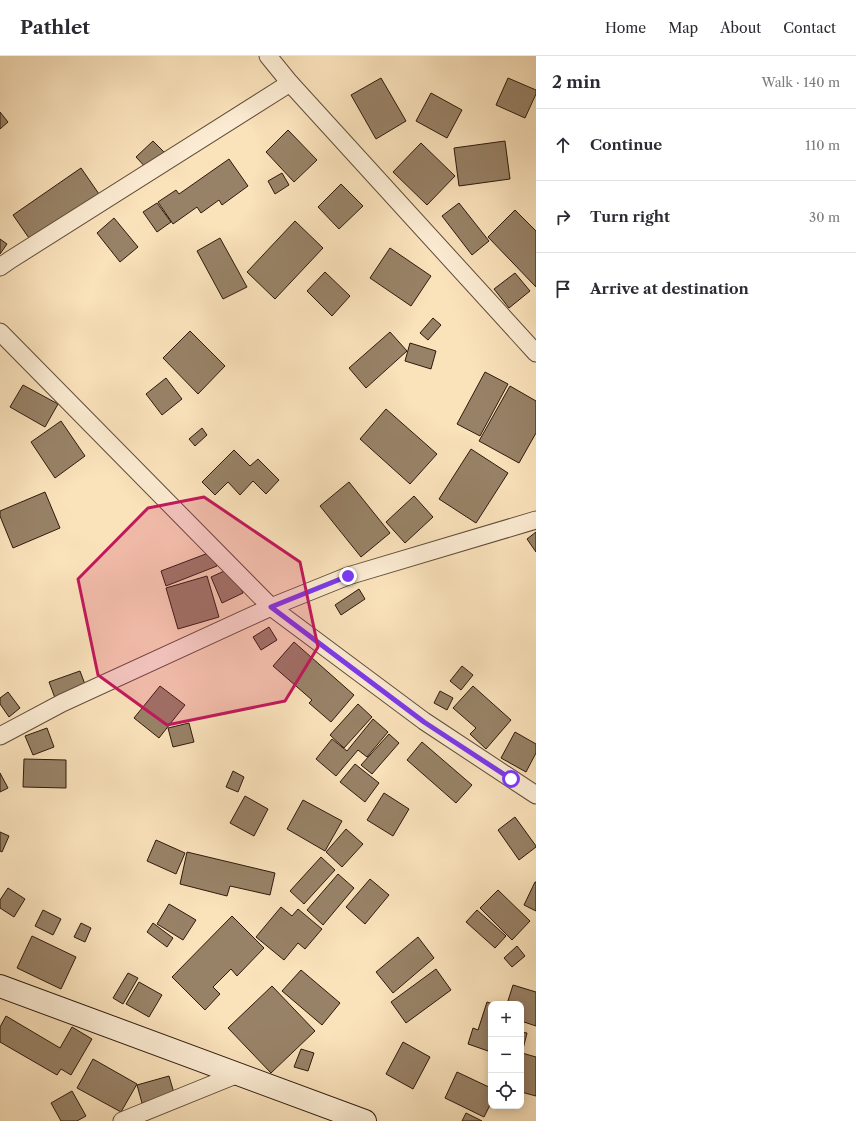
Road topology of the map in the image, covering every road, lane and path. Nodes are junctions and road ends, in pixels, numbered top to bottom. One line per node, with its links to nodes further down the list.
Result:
1 (268, 56): 2 (street)
2 (290, 83): 3 (street); 5 (street)
3 (0, 267)
4 (0, 332): 7 (street)
5 (536, 353)
6 (536, 520): 7 (street)
7 (271, 607): 8 (street); 9 (street)
8 (0, 736)
9 (536, 795)
10 (0, 986): 11 (main road)
11 (238, 1074): 12 (street); 13 (main road)
12 (122, 1121)
13 (365, 1121)

